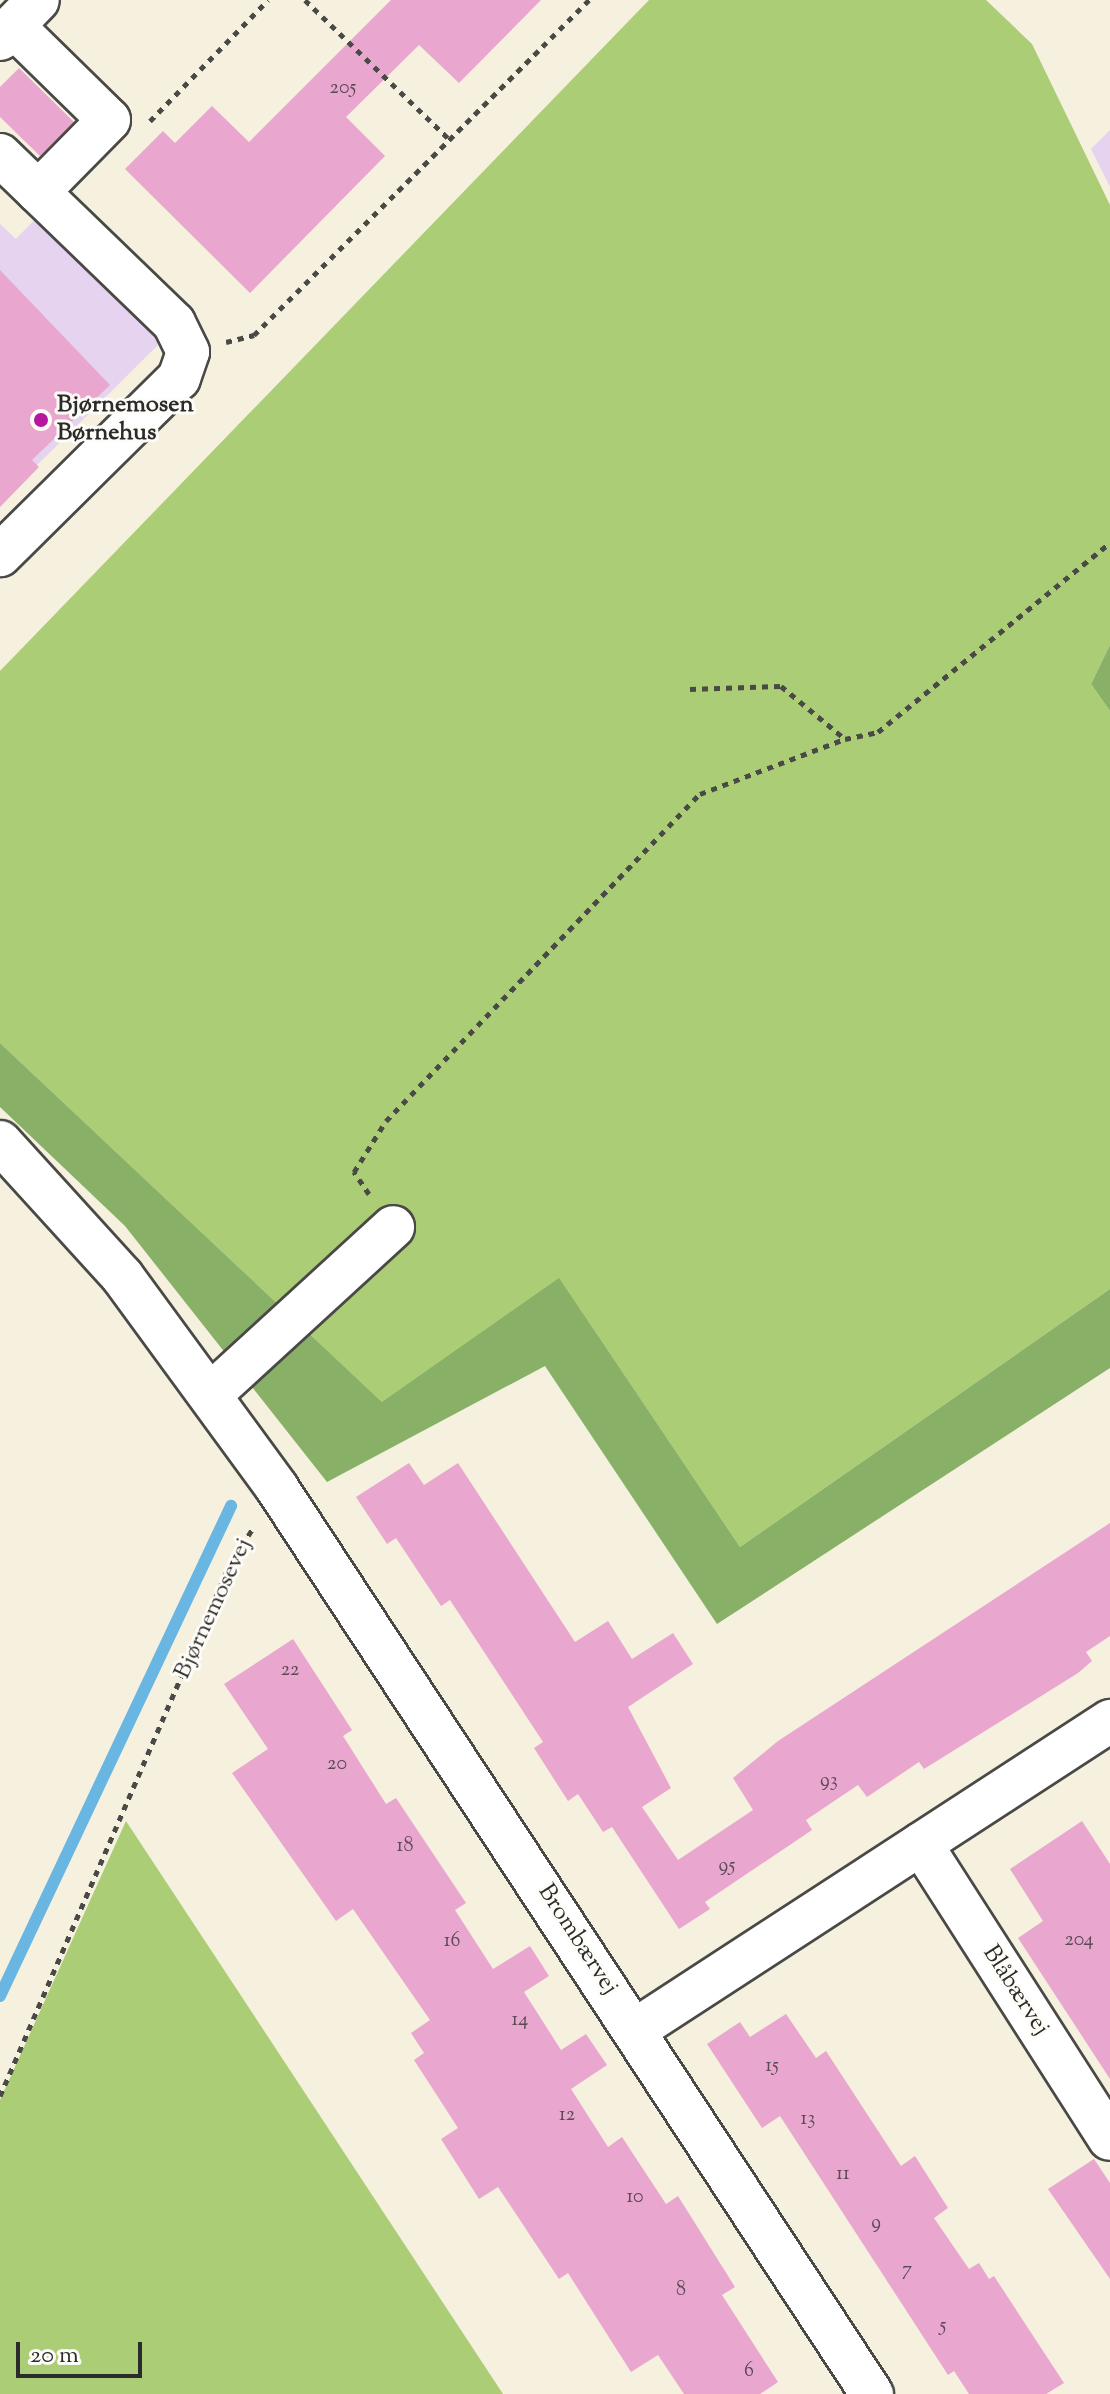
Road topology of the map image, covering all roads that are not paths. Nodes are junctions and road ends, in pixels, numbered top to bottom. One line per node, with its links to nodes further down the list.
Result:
1 (17, 21): 3 (street)
2 (0, 155): 3 (street)
3 (38, 192): 4 (street)
4 (0, 555)
5 (0, 1142): 7 (street)
6 (393, 1227): 7 (street)
7 (211, 1394): 10 (street, Brombærvej)
8 (1110, 1721): 9 (street)
9 (921, 1844): 10 (street); 11 (street, Blåbærvej)
10 (635, 2030): 12 (street, Brombærvej)
11 (1110, 2139)
12 (872, 2394)

